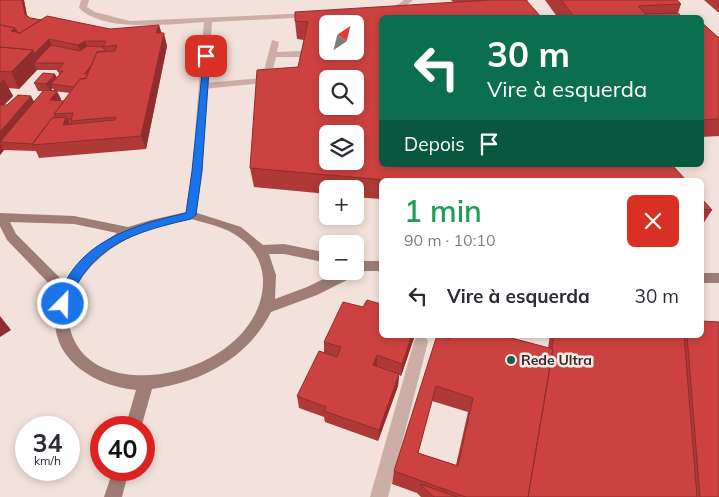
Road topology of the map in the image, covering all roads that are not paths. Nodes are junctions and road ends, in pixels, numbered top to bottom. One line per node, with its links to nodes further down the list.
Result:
1 (85, 0): 5 (street)
2 (408, 0): 3 (street)
3 (379, 10)
4 (321, 14): 5 (street)
5 (208, 21): 11 (street)
6 (275, 42): 8 (street)
7 (301, 54): 8 (street)
8 (271, 55): 10 (street)
9 (285, 78): 10 (street)
10 (266, 81): 11 (street)
11 (204, 86): 12 (street)
12 (191, 215): 14 (street); 15 (street)
13 (1, 217): 14 (street); 22 (street)
14 (129, 232): 22 (street)
15 (261, 250): 16 (street); 23 (street)
16 (319, 256)
17 (379, 266): 18 (street)
18 (364, 268)
19 (704, 278): 20 (street)
20 (719, 278)
21 (334, 280): 23 (street)
22 (66, 293): 25 (street)
23 (266, 308): 25 (street)
24 (421, 342): 29 (street)
25 (146, 383): 26 (street)
26 (136, 416)
27 (118, 481): 28 (street)
28 (113, 497)
29 (379, 497)

